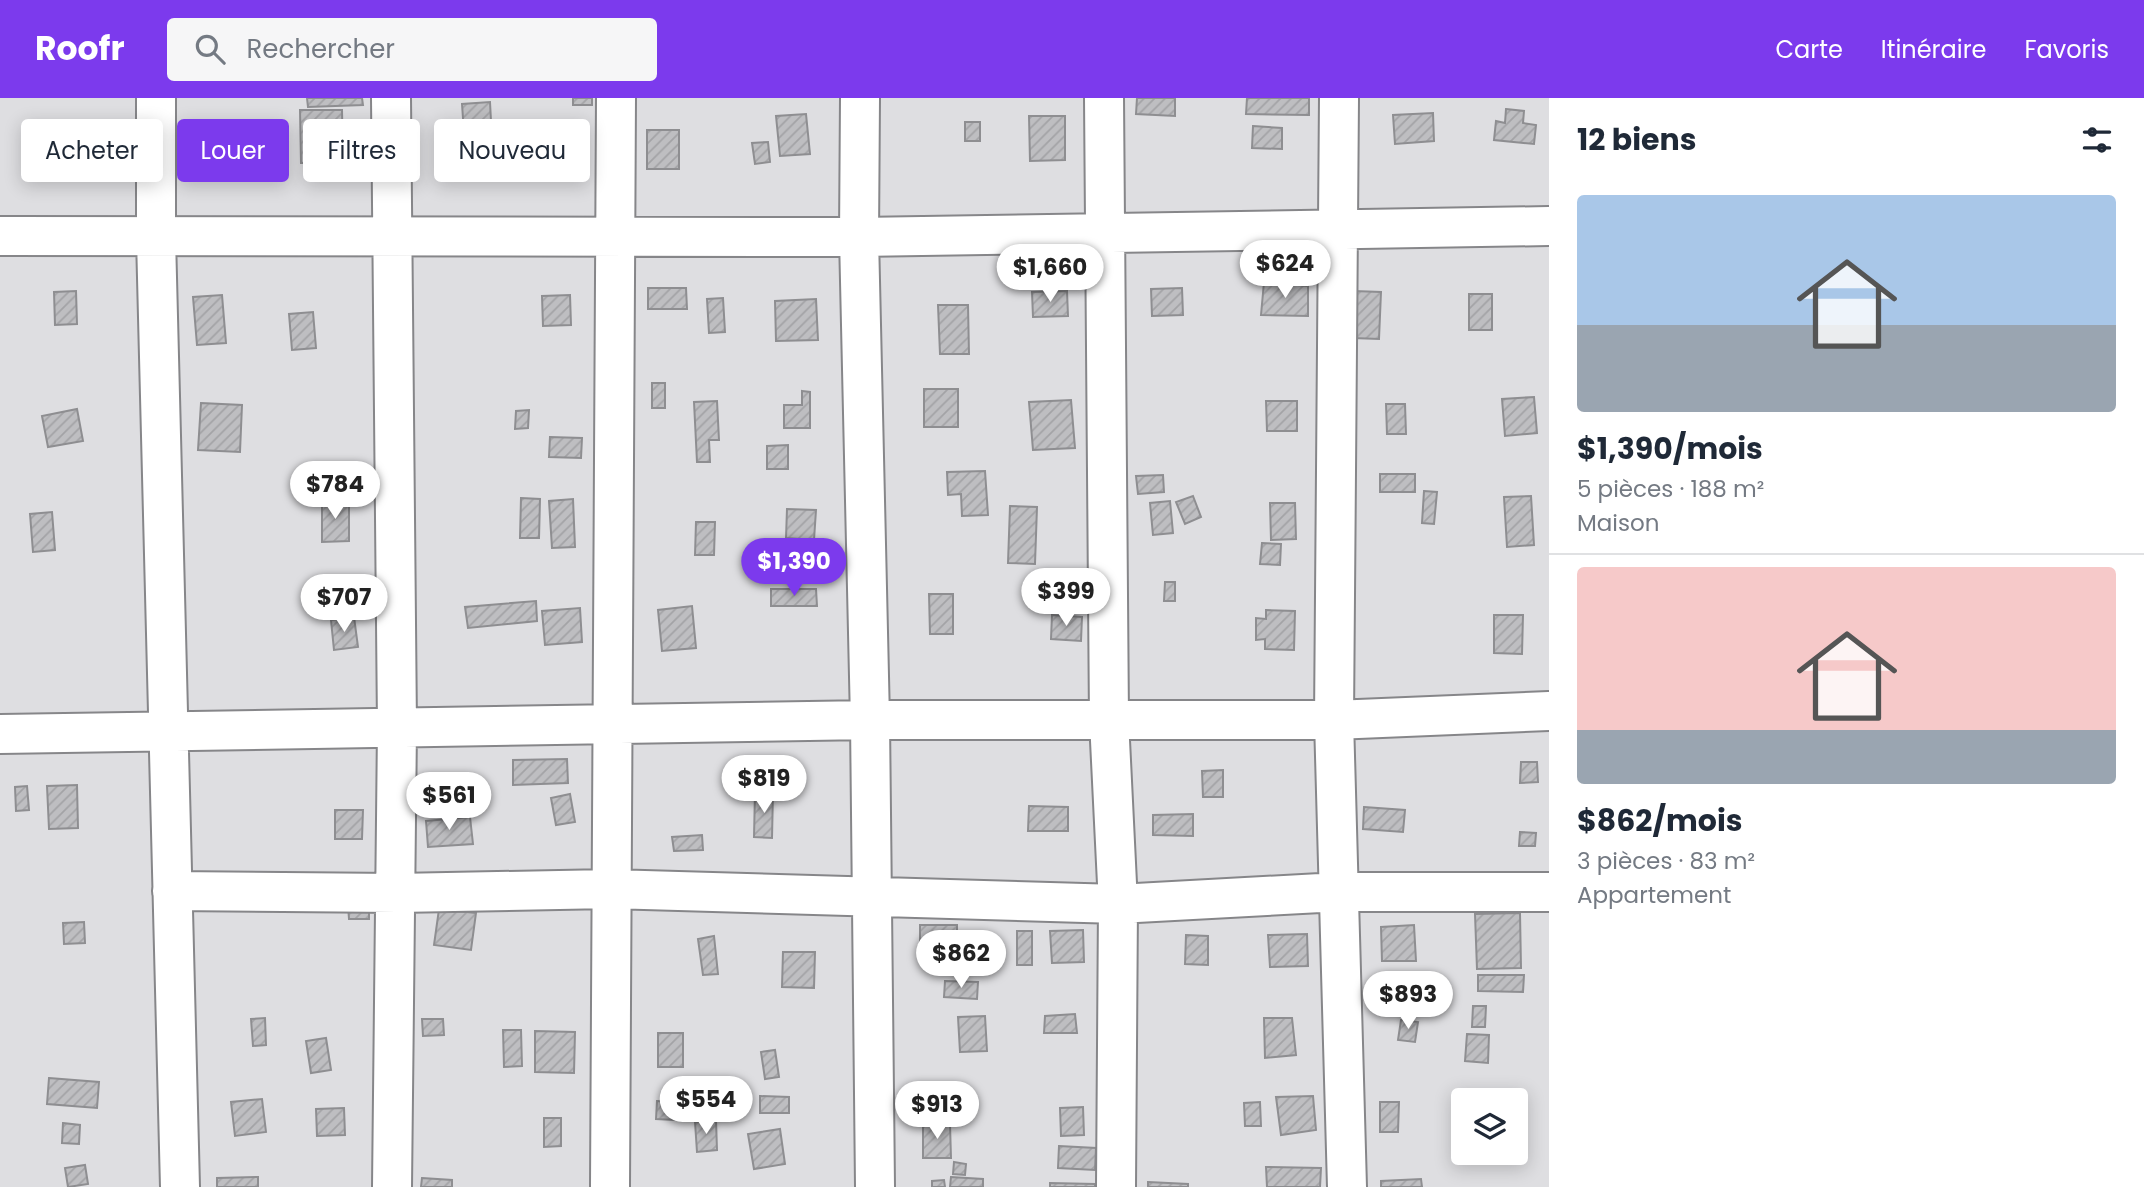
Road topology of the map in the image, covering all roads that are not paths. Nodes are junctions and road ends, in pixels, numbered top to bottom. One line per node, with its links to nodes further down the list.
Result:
1 (156, 98): 14 (street)
2 (391, 98): 11 (street)
3 (616, 98): 12 (street)
4 (860, 98): 13 (street)
5 (1104, 98): 9 (street)
6 (1339, 98): 8 (street)
7 (1549, 226): 8 (street)
8 (1340, 230): 9 (street); 18 (street)
9 (1105, 233): 13 (street); 17 (street)
10 (0, 236): 14 (street)
11 (390, 237): 12 (street); 14 (street); 20 (street)
12 (616, 237): 13 (street); 19 (street)
13 (859, 237): 16 (street)
14 (156, 238): 21 (street)
15 (1549, 711): 18 (street)
16 (870, 720): 17 (street); 19 (street); 28 (street)
17 (1109, 720): 18 (street); 29 (street)
18 (1334, 720): 26 (street)
19 (610, 724): 20 (street); 23 (street)
20 (397, 727): 21 (street); 25 (street)
21 (168, 731): 22 (street); 24 (street)
22 (0, 734)
23 (610, 889): 25 (street); 28 (street); 32 (street)
24 (172, 891): 25 (street); 30 (street)
25 (397, 892): 31 (street)
26 (1339, 892): 27 (street); 29 (street); 35 (street)
27 (1549, 892)
28 (872, 898): 29 (street); 33 (street)
29 (1118, 904): 34 (street)
30 (180, 1187)
31 (392, 1187)
32 (610, 1187)
33 (875, 1187)
34 (1116, 1187)
35 (1347, 1187)

